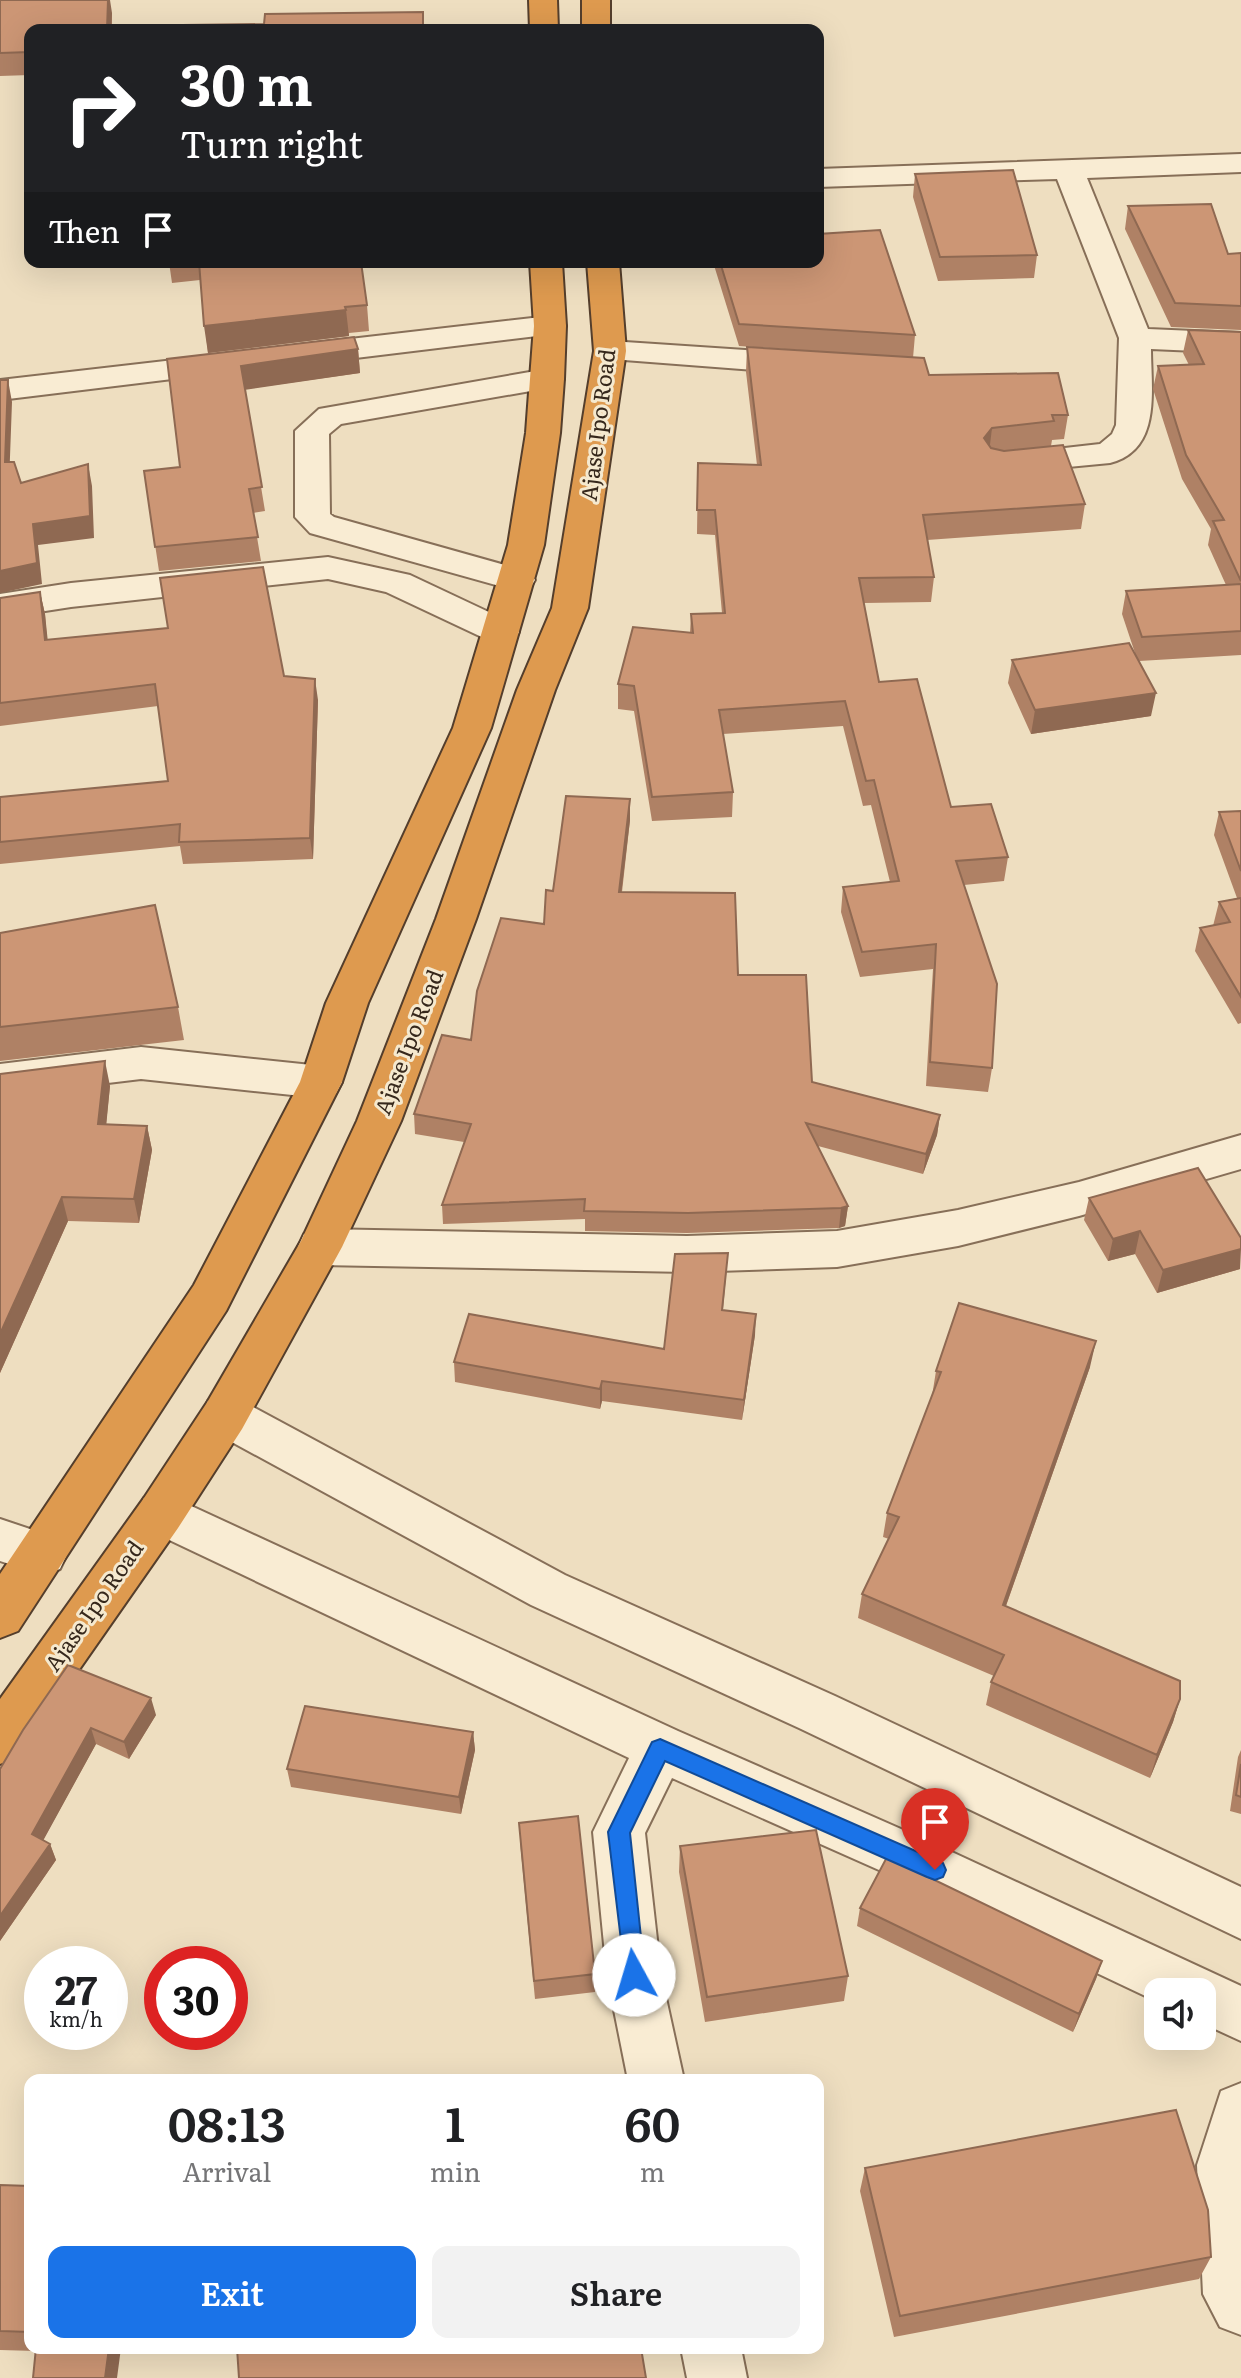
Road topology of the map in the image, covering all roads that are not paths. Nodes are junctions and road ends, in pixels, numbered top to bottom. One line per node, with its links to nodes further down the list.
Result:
1 (543, 0): 3 (highway)
2 (596, 0): 4 (highway)
3 (544, 24)
4 (596, 24)
5 (1241, 163): 6 (street)
6 (1069, 170): 7 (street); 11 (street)
7 (824, 178)
8 (546, 268): 10 (highway)
9 (603, 268): 13 (highway, Ajase Ipo Road)
10 (550, 326): 15 (highway); 16 (street)
11 (1135, 338): 12 (street); 17 (street)
12 (1241, 343)
13 (610, 351): 14 (street); 24 (highway, Ajase Ipo Road)
14 (839, 366)
15 (547, 379): 18 (highway); 18 (street)
16 (0, 390)
17 (1001, 463)
18 (517, 580): 20 (highway)
19 (0, 606): 20 (street)
20 (501, 632): 22 (highway)
21 (0, 1080): 22 (street)
22 (321, 1082): 27 (highway)
23 (1241, 1152): 24 (street)
24 (320, 1247): 25 (highway, Ajase Ipo Road)
25 (225, 1415): 26 (highway, Ajase Ipo Road); 31 (street)
26 (161, 1513): 29 (highway, Ajase Ipo Road); 30 (street)
27 (21, 1547): 28 (highway)
28 (0, 1616)
29 (0, 1741)
30 (660, 1748): 32 (street); 35 (street)
31 (1241, 1914)
32 (1166, 1978)
33 (1216, 2002): 34 (street)
34 (1241, 2014)
35 (655, 2074)
36 (1241, 2111): 37 (street)
37 (1241, 2306)
38 (712, 2354): 39 (street)
39 (717, 2378)

